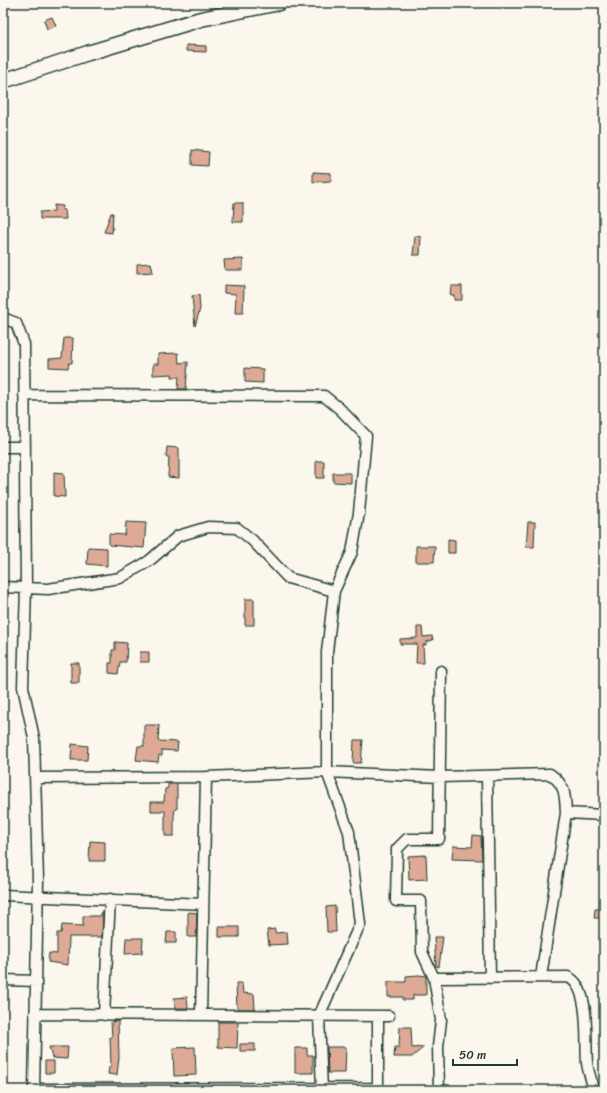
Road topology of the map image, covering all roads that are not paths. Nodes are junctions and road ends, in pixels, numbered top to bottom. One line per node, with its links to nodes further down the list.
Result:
1 (279, 3): 2 (street)
2 (3, 81)
3 (3, 318): 4 (street)
4 (24, 395): 6 (street); 9 (street)
5 (3, 447): 6 (street)
6 (25, 447): 8 (street)
7 (3, 587): 8 (street)
8 (26, 588): 9 (street); 15 (street)
9 (334, 591): 11 (street)
10 (441, 671): 13 (street)
11 (327, 772): 12 (street); 13 (street); 30 (street)
12 (206, 777): 15 (street); 21 (street)
13 (440, 777): 14 (street); 23 (street)
14 (487, 777): 16 (street); 24 (street)
15 (35, 778): 19 (street)
16 (566, 813): 17 (street); 22 (street)
17 (604, 815)
18 (3, 895): 19 (street)
19 (38, 896): 20 (street); 26 (street)
20 (110, 899): 21 (street); 28 (street)
21 (203, 904): 29 (street)
22 (541, 977): 24 (street); 39 (street)
23 (434, 978): 24 (street); 38 (street)
24 (490, 978)
25 (3, 980): 26 (street)
26 (36, 980): 27 (street)
27 (35, 1014): 28 (street); 37 (street)
28 (104, 1014): 29 (street)
29 (201, 1015): 30 (street)
30 (319, 1016): 31 (street); 35 (street)
31 (378, 1016): 32 (street); 36 (street)
32 (389, 1016)
33 (95, 1089): 34 (street); 37 (street)
34 (266, 1089): 35 (street)
35 (322, 1089): 36 (street)
36 (378, 1089)
37 (34, 1090)
38 (439, 1090)
39 (594, 1090)

